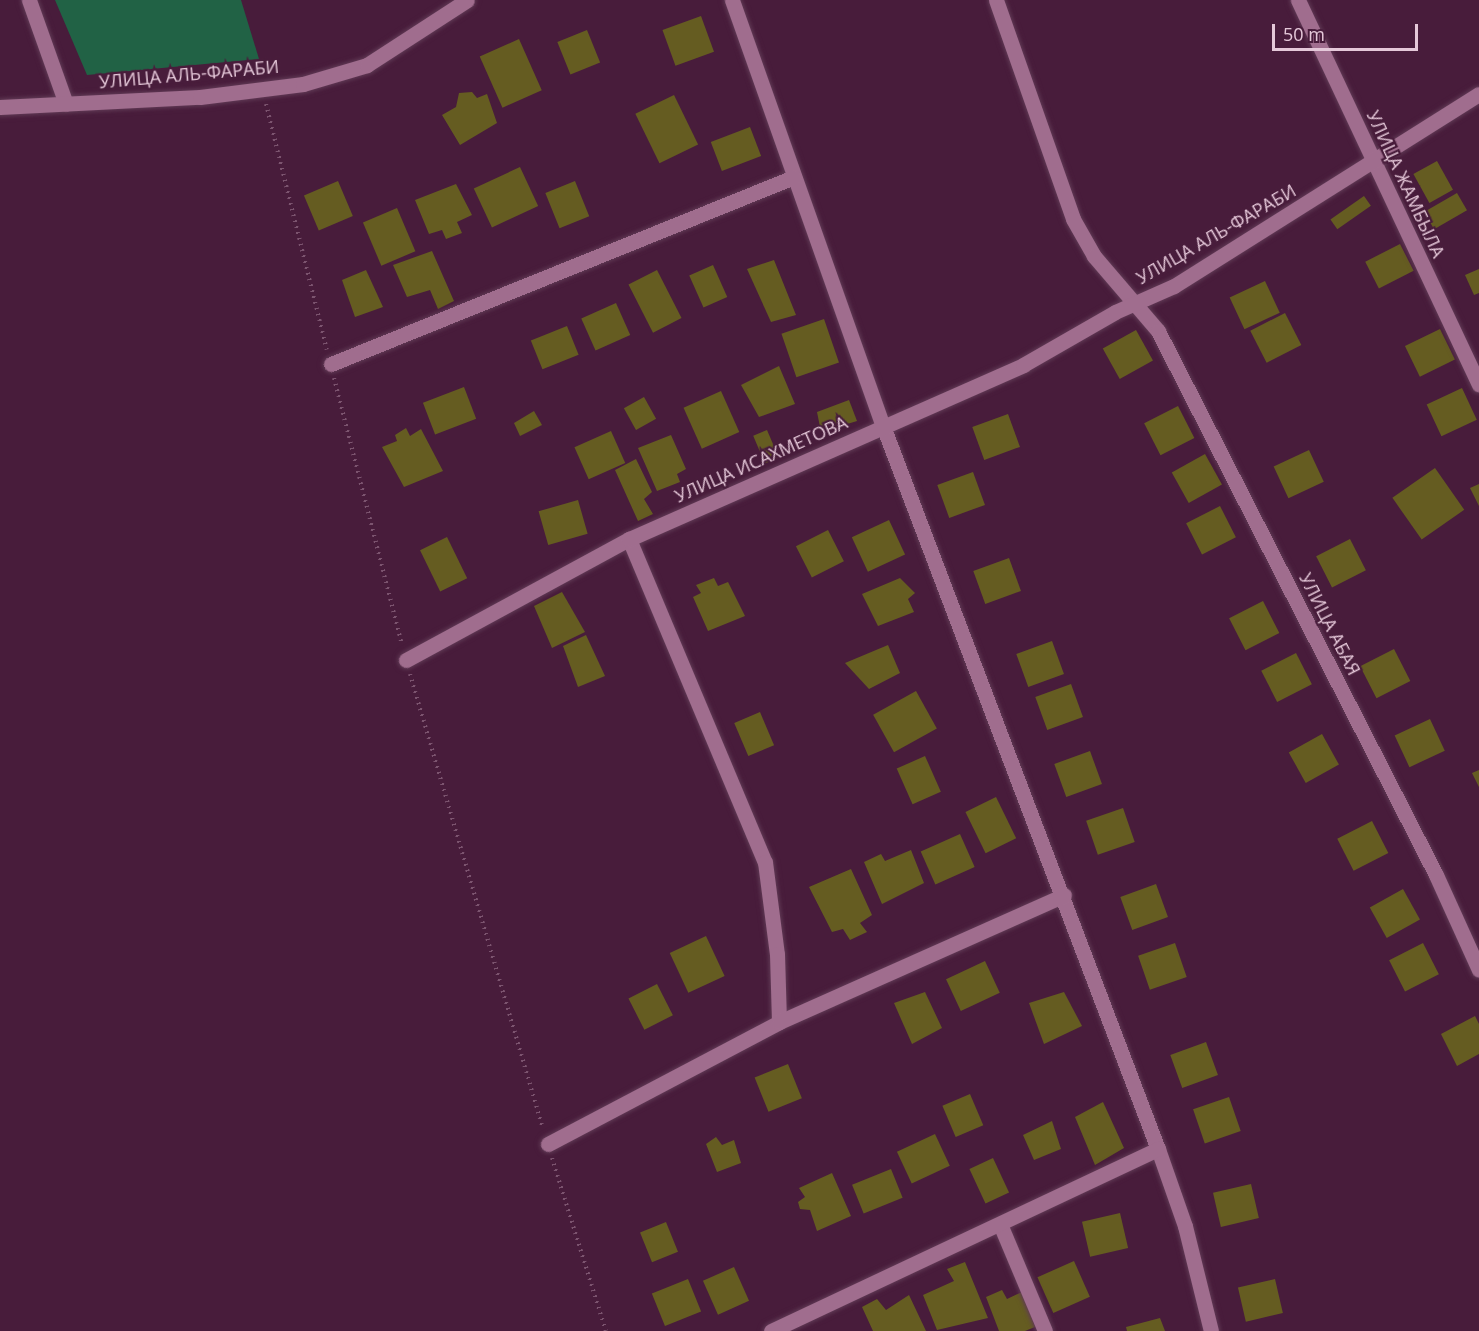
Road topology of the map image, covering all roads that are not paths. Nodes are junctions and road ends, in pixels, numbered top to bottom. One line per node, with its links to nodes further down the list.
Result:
1 (28, 0): 7 (street)
2 (467, 0): 7 (street, УЛИЦА АЛЬ-ФАРАБИ)
3 (732, 0): 10 (street)
4 (996, 0): 11 (street, УЛИЦА АЛЬ-ФАРАБИ)
5 (1298, 0): 9 (street, УЛИЦА ЖАМБЫЛА)
6 (1479, 94): 9 (street, УЛИЦА АЛЬ-ФАРАБИ)
7 (66, 104): 8 (street, УЛИЦА АЛЬ-ФАРАБИ)
8 (0, 107)
9 (1373, 162): 11 (street, УЛИЦА АЛЬ-ФАРАБИ); 13 (street, УЛИЦА ЖАМБЫЛА)
10 (794, 177): 12 (street); 14 (street)
11 (1135, 303): 14 (street, УЛИЦА ИСАХМЕТОВА); 18 (street, УЛИЦА АБАЯ)
12 (331, 364)
13 (1479, 384)
14 (883, 426): 15 (street, УЛИЦА ИСАХМЕТОВА); 17 (street)
15 (629, 539): 16 (street, УЛИЦА ИСАХМЕТОВА); 19 (street)
16 (406, 660)
17 (1064, 895): 19 (street); 21 (street)
18 (1479, 970)
19 (779, 1022): 20 (street)
20 (548, 1144)
21 (1158, 1149): 22 (street); 25 (street)
22 (1000, 1224): 23 (street); 24 (street)
23 (771, 1331)
24 (1045, 1331)
25 (1211, 1331)

